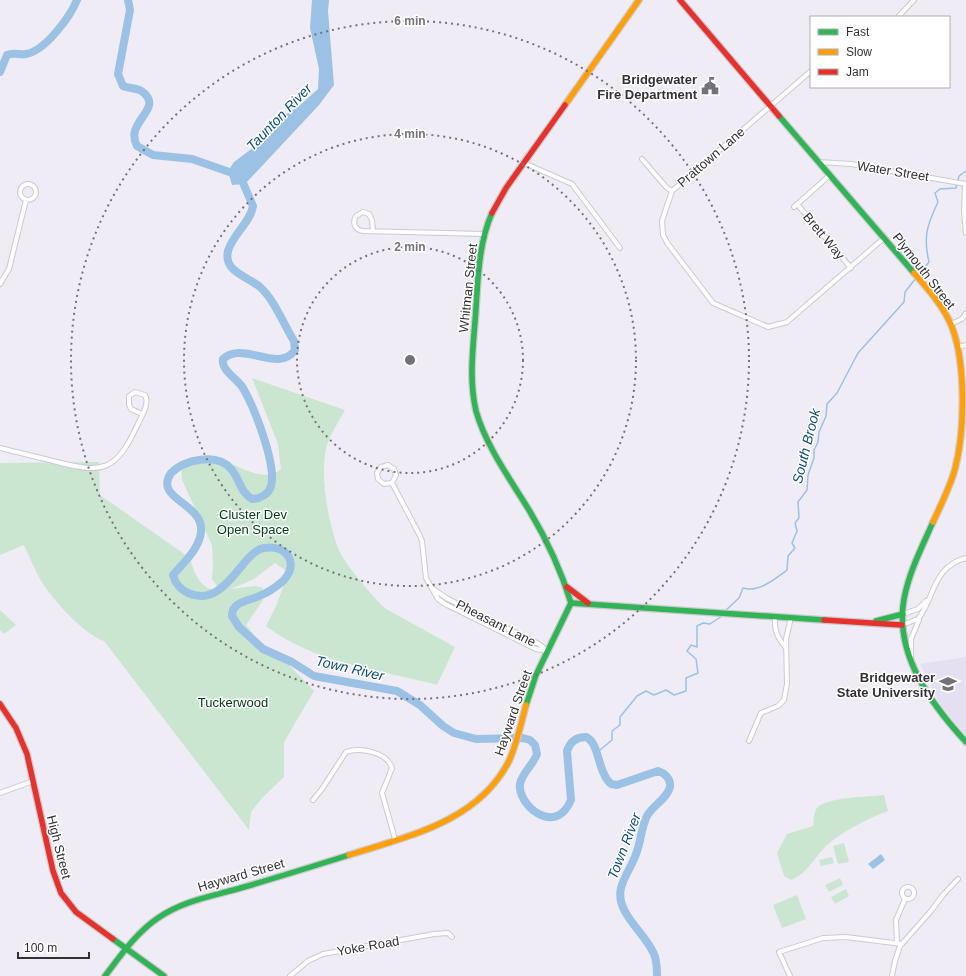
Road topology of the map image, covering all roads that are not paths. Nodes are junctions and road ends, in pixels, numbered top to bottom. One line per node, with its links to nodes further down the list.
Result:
1 (639, 0): 9 (street, Whitman Street)
2 (680, 0): 6 (street, Plymouth Street)
3 (914, 0): 4 (street)
4 (899, 16)
5 (810, 72): 6 (street, Prattown Lane)
6 (771, 106): 8 (street, Plymouth Street); 12 (street, Prattown Lane)
7 (642, 159): 12 (street)
8 (819, 162): 10 (street, Plymouth Street); 11 (street, Water Street)
9 (524, 163): 16 (street, Whitman Street); 18 (street)
10 (830, 175): 17 (street, Plymouth Street); 19 (street, Brett Way)
11 (962, 183): 15 (street)
12 (672, 191): 19 (street, Prattown Lane)
13 (26, 200): 13 (street); 20 (street)
14 (373, 231): 14 (street); 16 (street)
15 (966, 233)
16 (485, 234): 29 (street, Whitman Street)
17 (884, 238): 19 (street, Prattown Lane); 22 (street, Plymouth Street)
18 (620, 248)
19 (851, 268)
20 (0, 284)
21 (966, 313): 22 (street)
22 (951, 324): 24 (street, Plymouth Street)
23 (966, 345): 24 (street)
24 (959, 347): 35 (street, Plymouth Street)
25 (142, 414): 25 (street); 26 (street)
26 (0, 448)
27 (392, 483): 27 (street, Pheasant Lane); 30 (street, Pheasant Lane)
28 (966, 558): 31 (street)
29 (567, 587): 32 (street, Whitman Street); 33 (street)
30 (433, 589): 36 (street, Pheasant Lane); 39 (street, Pheasant Lane)
31 (928, 598): 34 (street); 35 (street)
32 (571, 603): 33 (street); 45 (street, Hayward Street)
33 (588, 603): 37 (street)
34 (924, 611): 42 (street); 46 (street)
35 (903, 614): 40 (street); 42 (street, Plymouth Street)
36 (484, 616): 39 (street); 41 (street, Pheasant Lane)
37 (775, 616): 38 (street); 44 (street)
38 (791, 617): 40 (street); 44 (street)
39 (482, 622): 43 (street, Pheasant Lane)
40 (870, 622): 42 (street)
41 (498, 623): 43 (street); 45 (street, Pheasant Lane)
42 (902, 625): 46 (street, Plymouth Street)
43 (495, 629): 45 (street, Pheasant Lane)
44 (786, 648): 48 (street)
45 (547, 651): 53 (street, Hayward Street)
46 (911, 660): 49 (street, Plymouth Street)
47 (0, 704): 50 (street, High Street)
48 (749, 741)
49 (966, 742)
50 (33, 781): 51 (street); 59 (street, High Street)
51 (0, 793)
52 (312, 800): 53 (street)
53 (395, 839): 59 (street, Hayward Street)
54 (958, 879): 58 (street)
55 (905, 899): 57 (street)
56 (452, 937): 62 (street, Yoke Road)
57 (897, 942): 58 (street); 63 (street)
58 (902, 944): 64 (street)
59 (126, 948): 60 (street, Hayward Street); 61 (street, High Street)
60 (104, 976)
61 (164, 976)
62 (290, 976)
63 (790, 976)
64 (892, 976)

